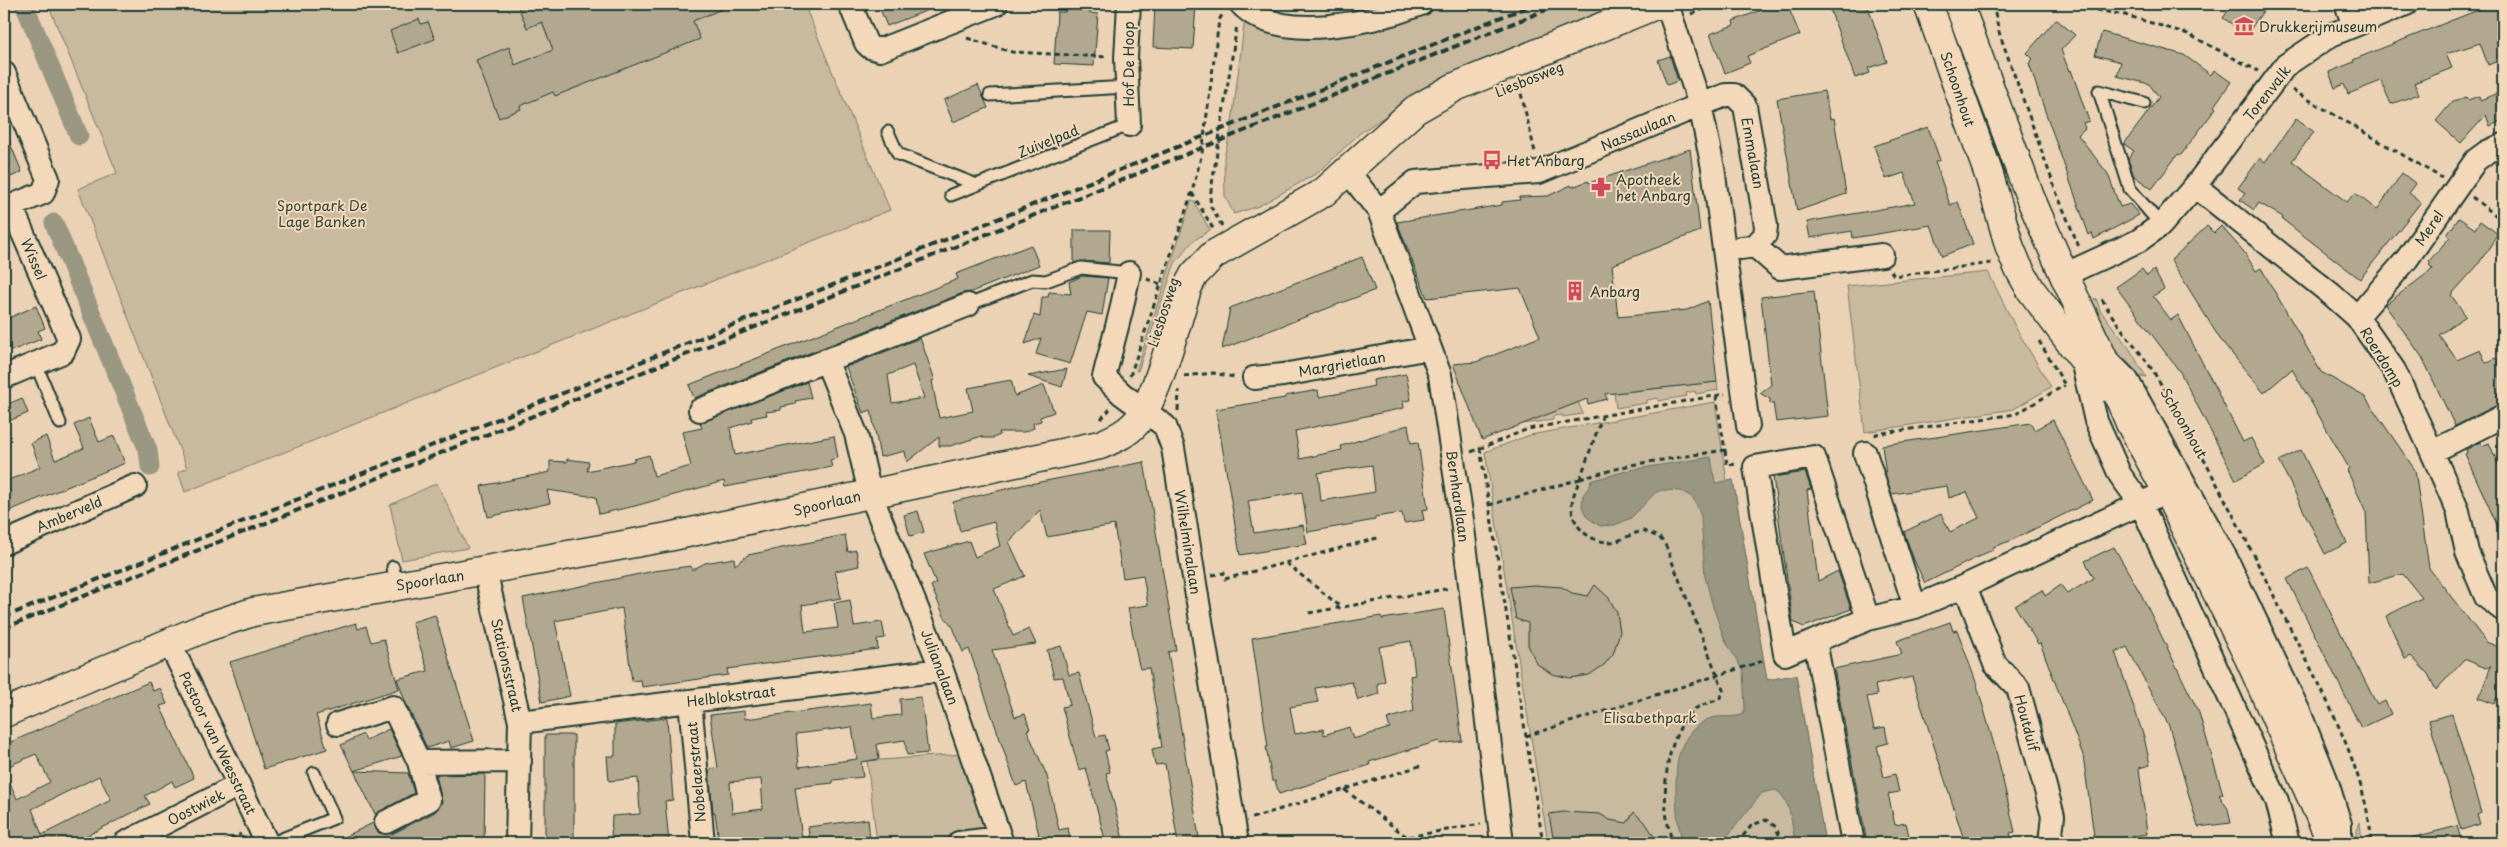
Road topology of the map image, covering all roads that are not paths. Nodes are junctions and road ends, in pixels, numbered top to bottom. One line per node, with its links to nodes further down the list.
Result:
1 (850, 4): 2 (street)
2 (996, 4)
3 (1129, 4): 12 (street, Hof De Hoop)
4 (1421, 4): 9 (street)
5 (1928, 4): 32 (street, Schoonhout)
6 (1959, 4): 30 (street, Schoonhout)
7 (2346, 4): 11 (street)
8 (2406, 4): 11 (street, Torenvalk)
9 (1237, 8)
10 (1666, 9): 16 (street); 20 (street, Liesbosweg)
11 (2354, 24): 22 (street, Torenvalk)
12 (1129, 73): 14 (lane); 17 (street, Hof De Hoop)
13 (4, 74): 24 (street, Wissel)
14 (990, 95)
15 (2144, 103): 26 (lane)
16 (1700, 105): 25 (street, Nassaulaan); 27 (street, Emmalaan); 28 (street)
17 (1129, 125): 21 (lane, Zuivelpad)
18 (888, 132): 21 (lane)
19 (2503, 145): 34 (street, Merel)
20 (1346, 170): 25 (street, Bernhardlaan); 41 (street, Liesbosweg); 41 (street, Liesbosweg)
21 (977, 185): 23 (lane, Zuivelpad)
22 (2195, 186): 26 (street, Torenvalk); 34 (street, Roerdomp)
23 (951, 195)
24 (7, 208): 38 (street, Wissel)
25 (1379, 211): 35 (street, Bernhardlaan)
26 (2161, 225): 30 (street, Torenvalk)
27 (1755, 246): 28 (street); 29 (street)
28 (1725, 251): 45 (street)
29 (1882, 255)
30 (2075, 270): 32 (street); 36 (street, Schoonhout)
31 (1129, 273): 33 (lane); 41 (street, Wilhelminalaan)
32 (2031, 290): 36 (street, Schoonhout)
33 (968, 305): 37 (street)
34 (2357, 316): 46 (street, Roerdomp)
35 (1430, 348): 40 (street, Margrietlaan); 79 (street, Bernhardlaan)
36 (2092, 357): 49 (street, Schoonhout); 51 (street, Schoonhout); 85 (street, Schoonhout)
37 (826, 360): 42 (street); 50 (street, Spoorlaan)
38 (36, 364): 39 (street, Wissel); 44 (lane)
39 (4, 377)
40 (1254, 378)
41 (1138, 389): 50 (street, Spoorlaan); 71 (street, Wilhelminalaan)
42 (700, 410)
43 (2503, 416): 46 (street)
44 (60, 424)
45 (1748, 426)
46 (2432, 452): 56 (street, Roerdomp)
47 (1865, 453): 55 (street)
48 (135, 486): 52 (street, Amberveld)
49 (2167, 491): 51 (street); 69 (street, Schoonhout)
50 (870, 493): 53 (street, Spoorlaan); 60 (street, Julianalaan)
51 (2141, 504): 54 (street); 82 (street, Schoonhout)
52 (4, 543)
53 (485, 570): 58 (street, Spoorlaan); 63 (street, Stationsstraat)
54 (1965, 586): 55 (street); 81 (street, Houtduif)
55 (1915, 607): 57 (street)
56 (2503, 610)
57 (1868, 619): 59 (street); 59 (street)
58 (167, 637): 62 (street, Spoorlaan); 68 (street, Pastoor van Weesstraat)
59 (1815, 641): 80 (street)
60 (942, 670): 61 (street, Helblokstraat); 72 (street, Julianalaan)
61 (690, 701): 63 (street, Helblokstraat); 77 (street, Nobelaerstraat)
62 (4, 713)
63 (520, 722): 65 (street, Stationsstraat)
64 (338, 724): 66 (street)
65 (520, 761): 66 (street); 76 (street, Stationsstraat)
66 (419, 762): 70 (street)
67 (314, 773): 75 (lane)
68 (239, 785): 73 (street, Oostwiek); 74 (street, Pastoor van Weesstraat)
69 (2312, 804): 83 (street, Schoonhout); 84 (street, Schoonhout)
70 (386, 822)
71 (1236, 833)
72 (1001, 841): 78 (street)
73 (125, 843)
74 (267, 843)
75 (272, 843)
76 (517, 843)
77 (703, 843)
78 (958, 843)
79 (1502, 843)
80 (1854, 843)
81 (2050, 843)
82 (2288, 843)
83 (2315, 843)
84 (2332, 843)
85 (2340, 843)

